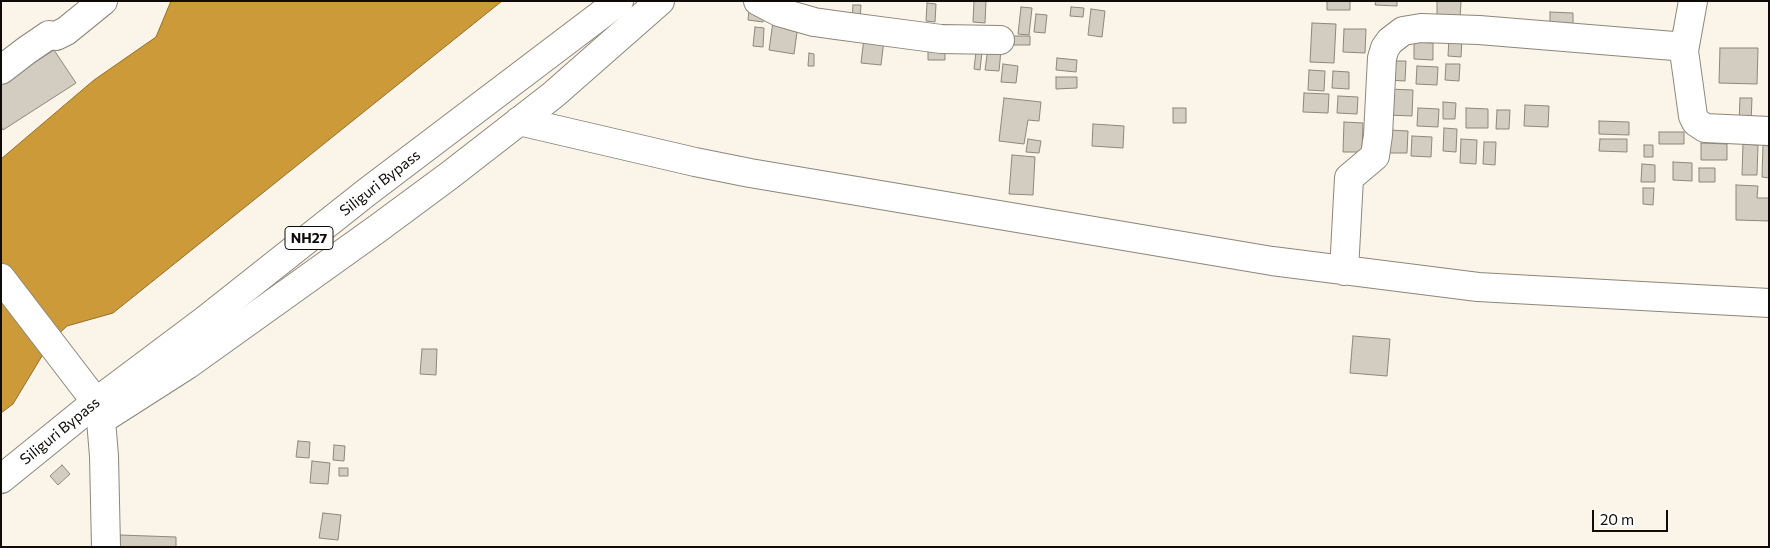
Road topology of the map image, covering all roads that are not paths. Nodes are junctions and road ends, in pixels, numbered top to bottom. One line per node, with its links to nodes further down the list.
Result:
1 (70, 1): 7 (main road)
2 (104, 1): 7 (main road)
3 (620, 1): 16 (main road, Siliguri Bypass / NH27)
4 (660, 1): 11 (main road)
5 (758, 1): 8 (main road)
6 (1693, 1): 9 (main road)
7 (66, 31): 10 (main road)
8 (1000, 40)
9 (1684, 50): 12 (main road); 13 (main road)
10 (1, 70)
11 (519, 121): 13 (main road); 16 (main road)
12 (1769, 131)
13 (1344, 271): 15 (main road)
14 (1, 278): 16 (main road)
15 (1769, 302)
16 (98, 411): 17 (main road, Siliguri Bypass / NH27); 18 (main road)
17 (1, 479)
18 (106, 547)

